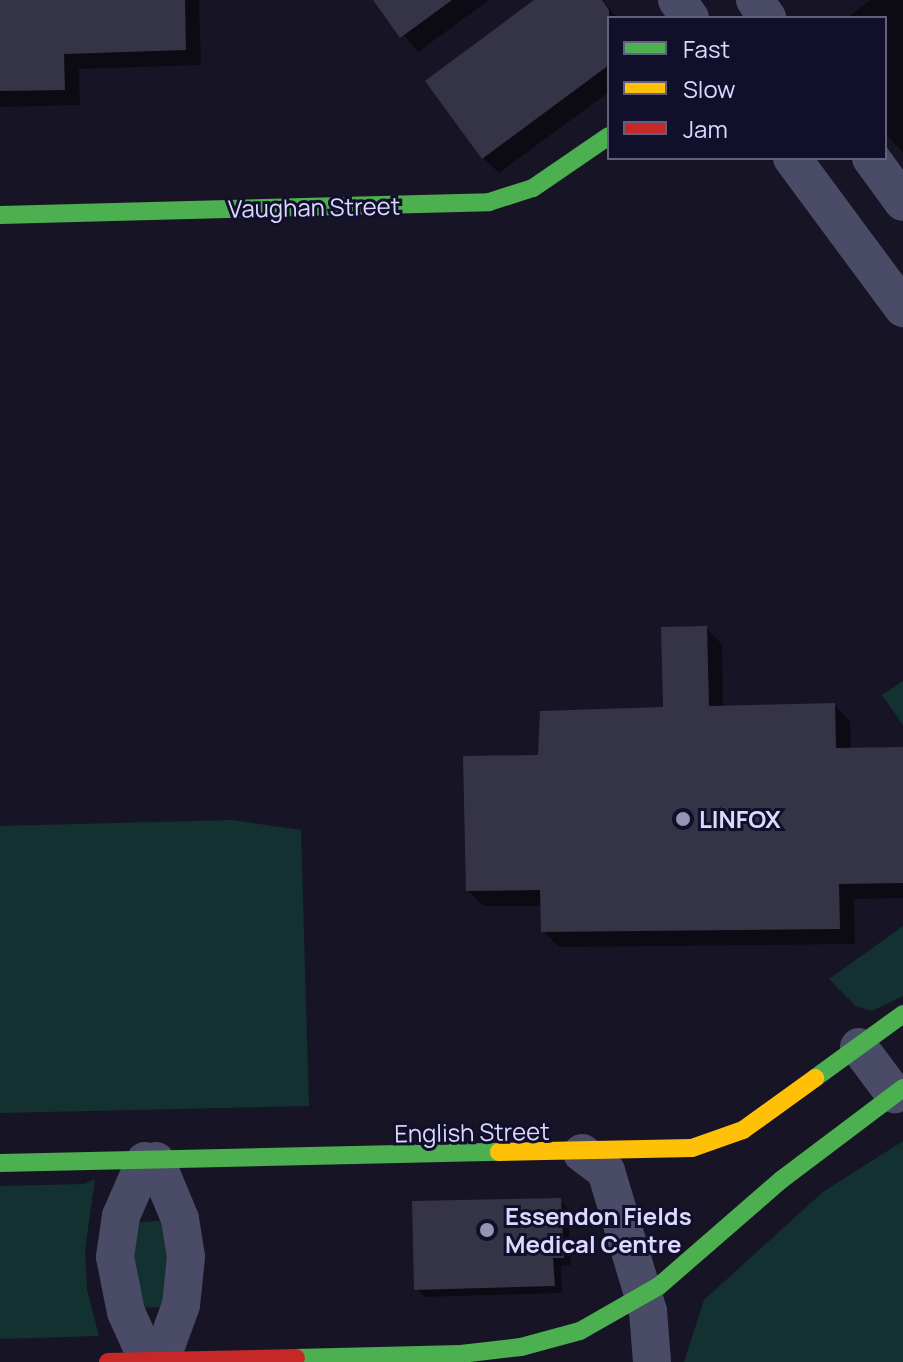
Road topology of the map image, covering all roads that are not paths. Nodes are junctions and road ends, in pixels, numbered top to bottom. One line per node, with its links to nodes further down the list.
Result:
1 (607, 137): 5 (street, Vaughan Street)
2 (793, 160): 6 (street)
3 (872, 160): 4 (street)
4 (903, 202)
5 (0, 215)
6 (903, 308)
7 (903, 1014): 8 (street, English Street)
8 (859, 1047): 9 (street); 10 (street, English Street)
9 (898, 1091): 13 (street)
10 (582, 1153): 11 (street, English Street); 13 (street)
11 (150, 1161): 12 (street, English Street); 15 (street); 15 (street)
12 (0, 1163)
13 (644, 1296): 14 (street); 18 (street)
14 (521, 1347): 15 (street); 17 (street)
15 (155, 1361): 16 (street)
16 (108, 1362)
17 (561, 1362)
18 (652, 1362)

